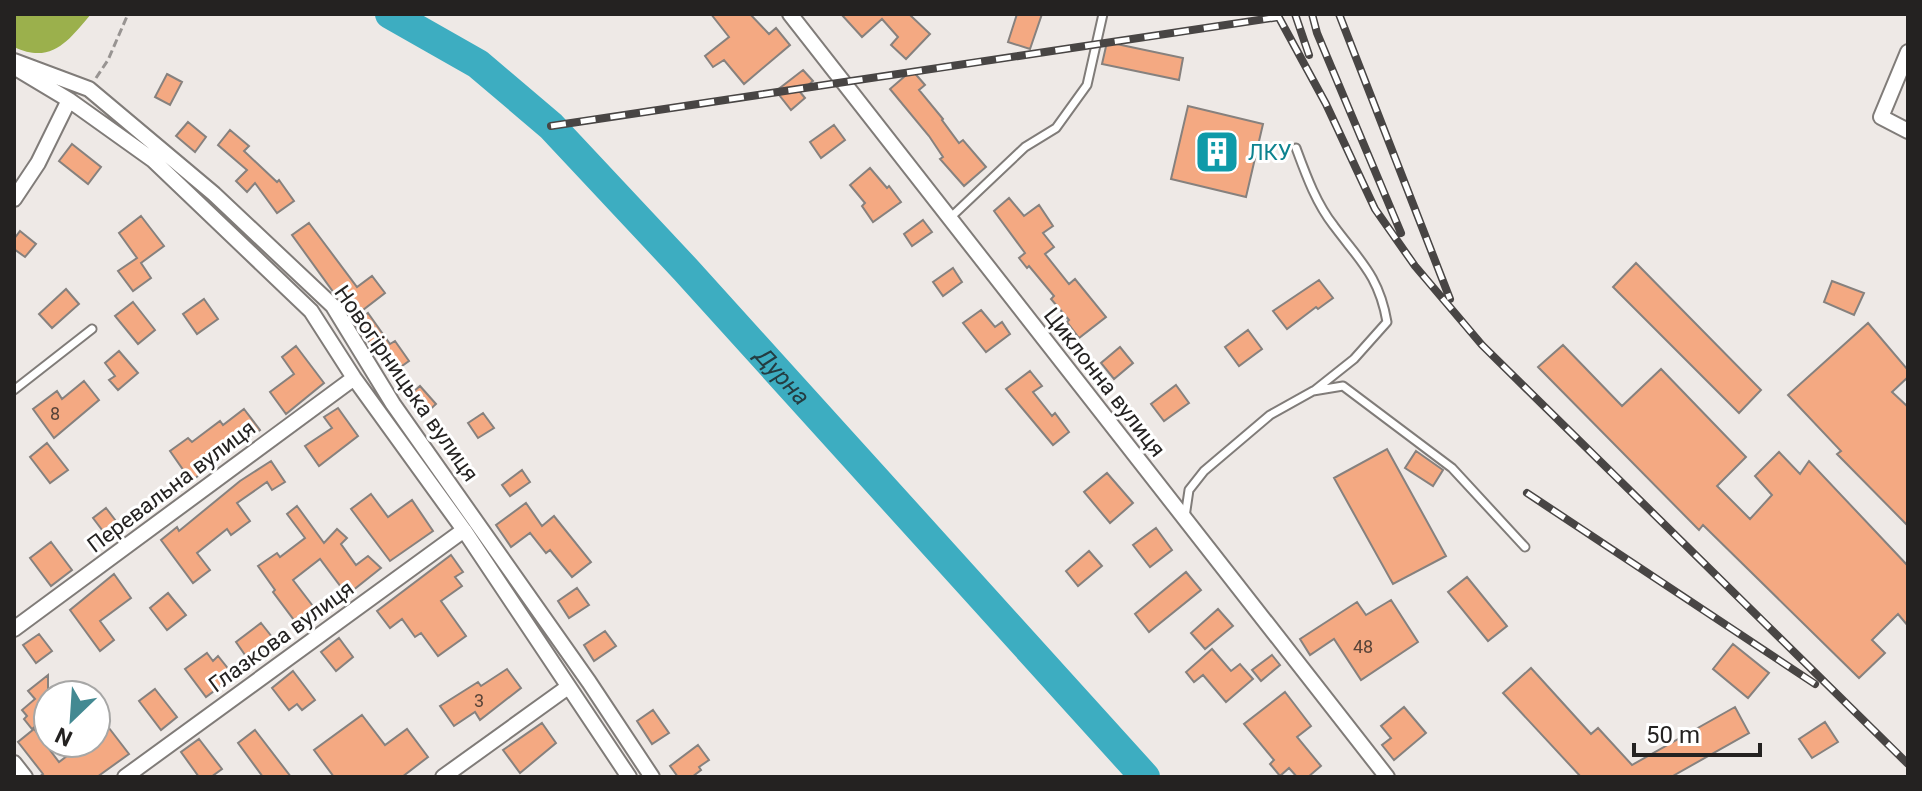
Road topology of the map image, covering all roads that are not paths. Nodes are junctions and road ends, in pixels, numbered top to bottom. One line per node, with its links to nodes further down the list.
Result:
1 (790, 14): 9 (street, Циклонна вулиця)
2 (1103, 14): 9 (lane)
3 (1908, 52): 6 (street)
4 (14, 64): 5 (street, Новогірницька вулиця); 24 (street, Новогірницька вулиця)
5 (69, 100): 8 (street); 11 (street, Новогірницька вулиця)
6 (1908, 131)
7 (1296, 148): 13 (lane)
8 (14, 199)
9 (949, 218): 14 (street, Циклонна вулиця)
10 (92, 329): 12 (lane)
11 (354, 378): 15 (street, Новогірницька вулиця); 17 (street, Перевальна вулиця)
12 (14, 390)
13 (1313, 391): 14 (lane); 16 (lane)
14 (1185, 519): 25 (street, Циклонна вулиця)
15 (464, 530): 18 (street, Новогірницька вулиця); 21 (street, Глазкова вулиця)
16 (1525, 547)
17 (14, 629)
18 (568, 687): 22 (street); 23 (street, Новогірницька вулиця)
19 (14, 763): 20 (street)
20 (25, 777)
21 (125, 777)
22 (443, 777)
23 (629, 777)
24 (652, 777)
25 (1387, 777)

